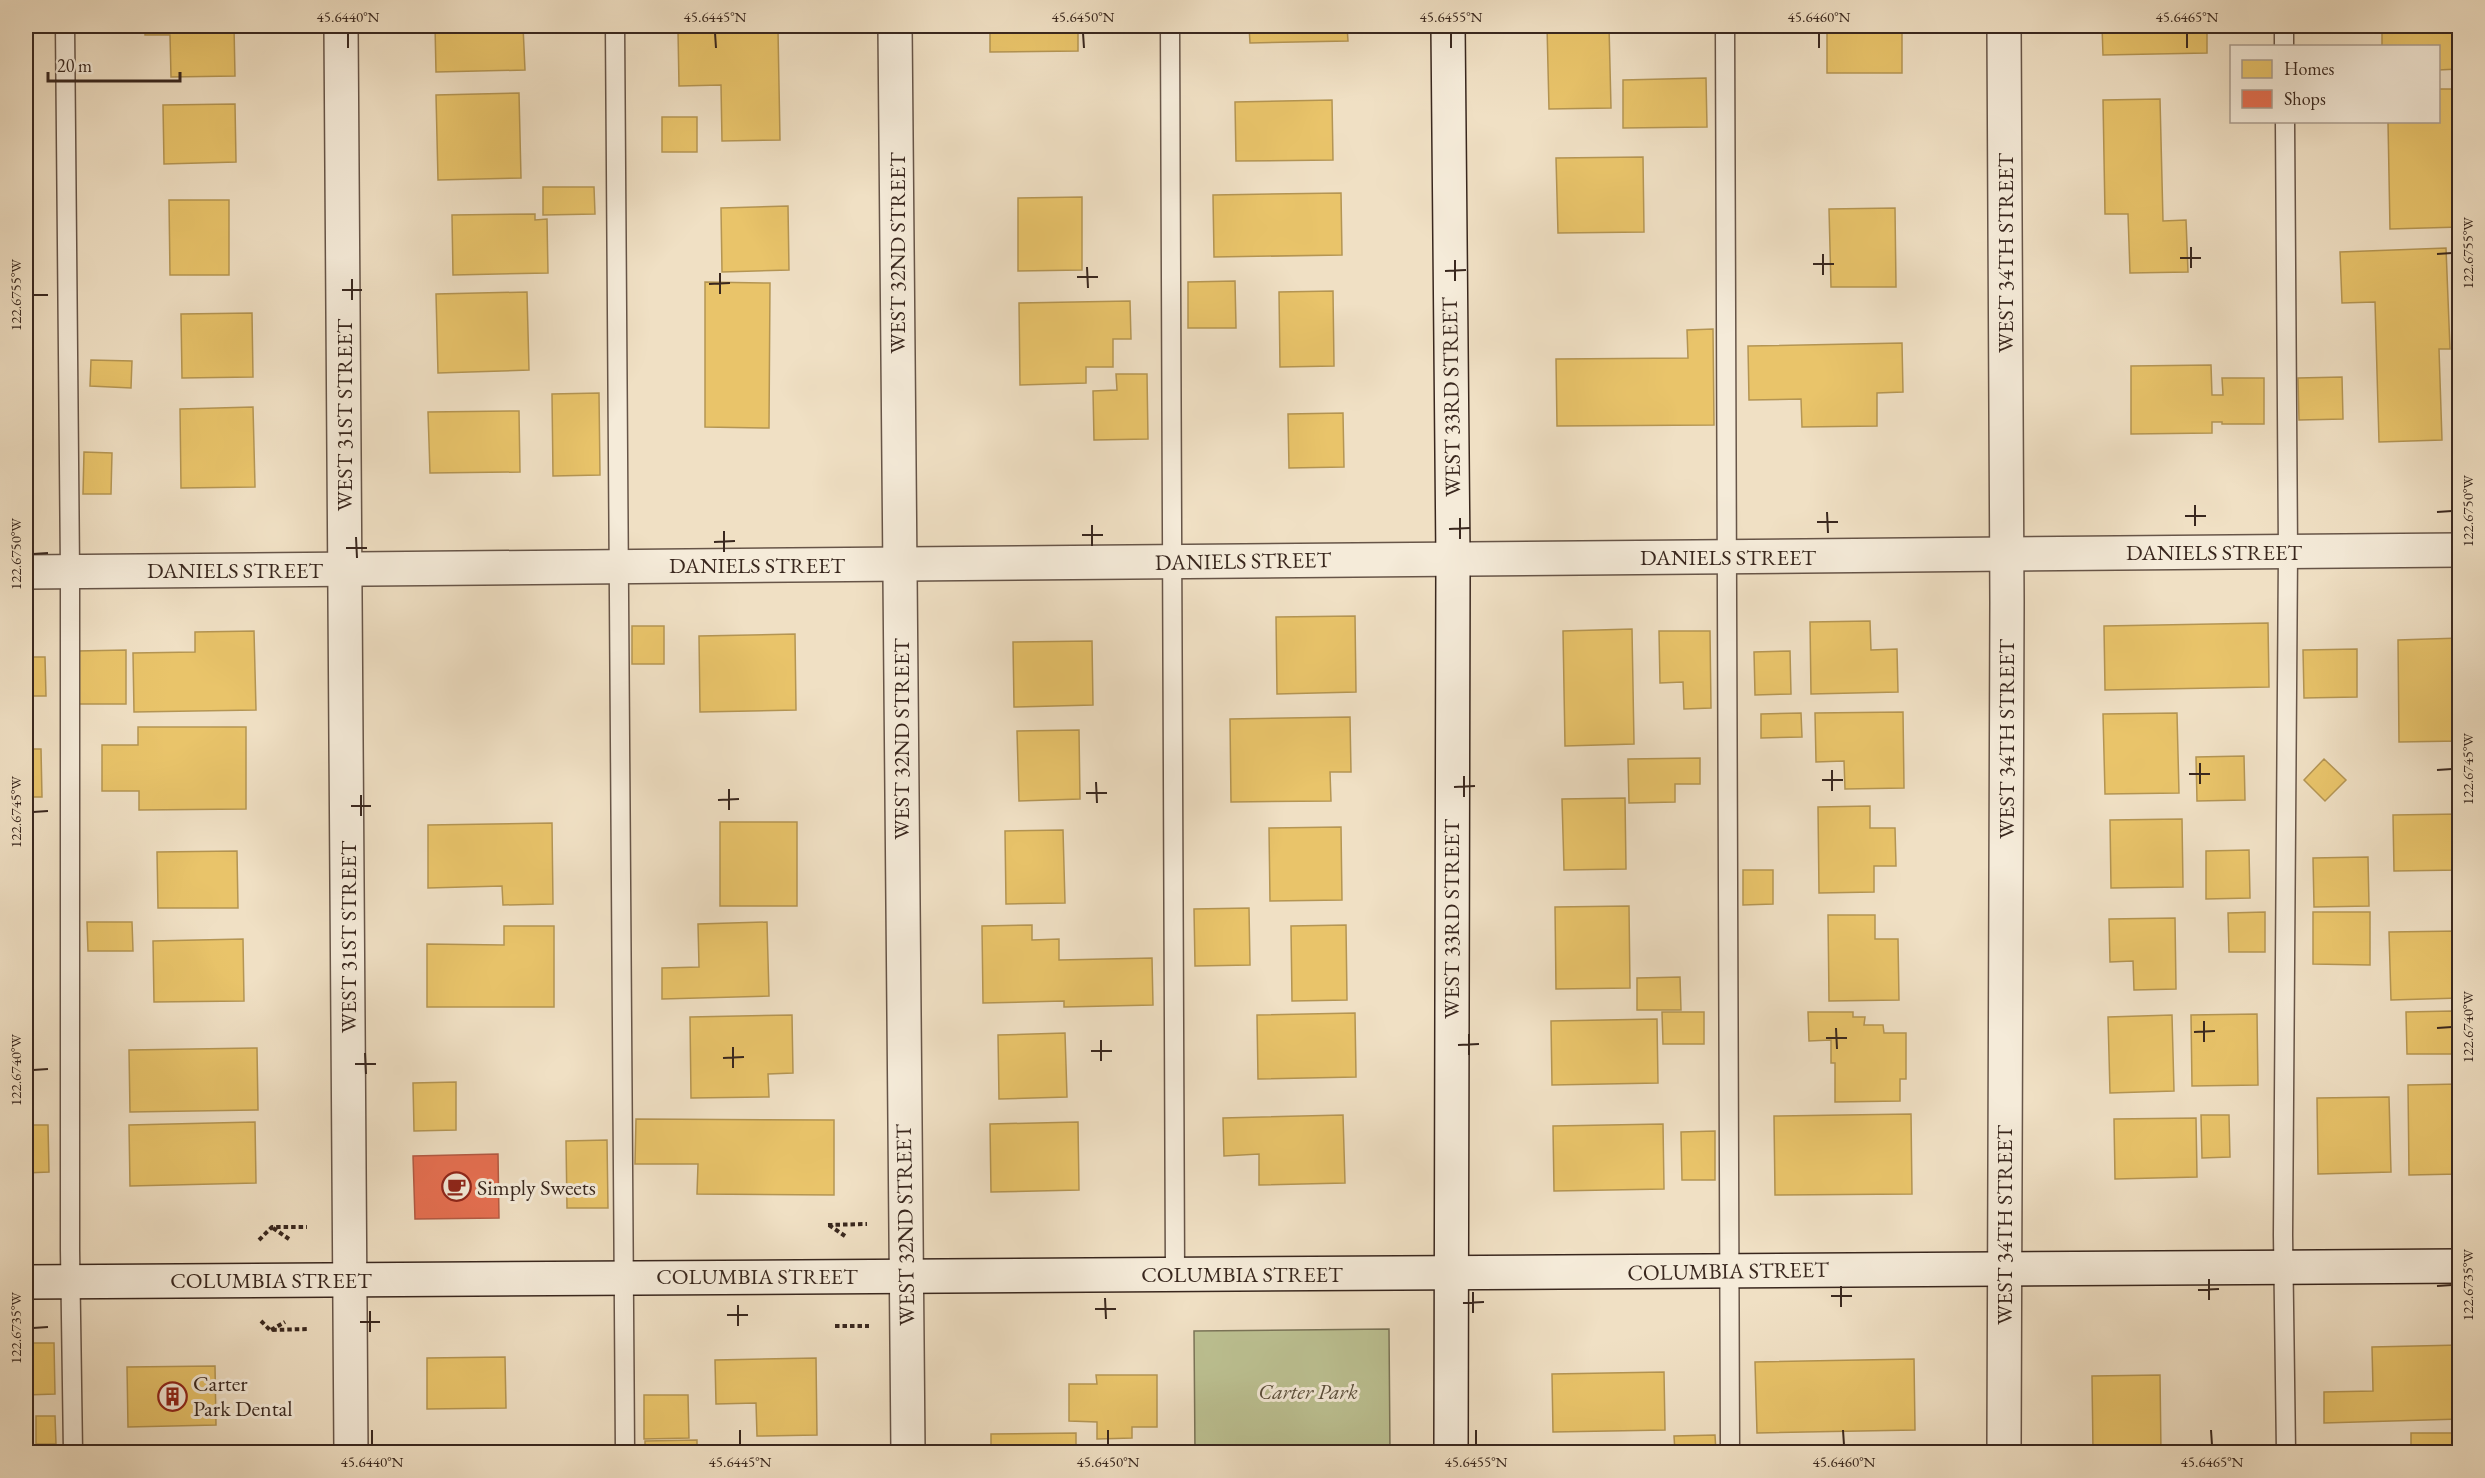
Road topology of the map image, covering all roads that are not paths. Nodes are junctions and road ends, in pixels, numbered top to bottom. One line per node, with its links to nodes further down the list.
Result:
1 (65, 26): 22 (lane)
2 (341, 26): 20 (street, WEST 31ST STREET)
3 (615, 26): 19 (lane)
4 (895, 26): 18 (street, WEST 32ND STREET)
5 (1170, 26): 17 (lane)
6 (1448, 26): 16 (street, WEST 33RD STREET)
7 (1725, 26): 15 (lane)
8 (2004, 26): 14 (street, WEST 34TH STREET)
9 (2284, 26): 10 (lane)
10 (2284, 45)
11 (2285, 123): 13 (lane)
12 (2460, 550): 13 (street, DANIELS STREET)
13 (2288, 552): 14 (street, DANIELS STREET); 24 (lane)
14 (2007, 554): 15 (street, DANIELS STREET); 25 (street, WEST 34TH STREET)
15 (1728, 557): 16 (street, DANIELS STREET); 26 (lane)
16 (1453, 559): 17 (street, DANIELS STREET); 27 (street, WEST 33RD STREET)
17 (1172, 562): 18 (street, DANIELS STREET); 28 (lane)
18 (900, 564): 19 (street, DANIELS STREET); 29 (street, WEST 32ND STREET)
19 (618, 567): 20 (street, DANIELS STREET); 30 (lane)
20 (345, 569): 22 (street, DANIELS STREET); 31 (street, WEST 31ST STREET)
21 (26, 572): 22 (street, DANIELS STREET)
22 (70, 572): 32 (lane)
23 (2460, 1266): 24 (street, COLUMBIA STREET)
24 (2283, 1267): 25 (street, COLUMBIA STREET); 41 (lane)
25 (2003, 1268): 26 (street, COLUMBIA STREET); 40 (street, WEST 34TH STREET)
26 (1728, 1271): 27 (street, COLUMBIA STREET); 39 (lane)
27 (1450, 1273): 28 (street, COLUMBIA STREET); 38 (street, WEST 33RD STREET)
28 (1175, 1274): 29 (street, COLUMBIA STREET)
29 (906, 1276): 30 (street, COLUMBIA STREET); 37 (street, WEST 32ND STREET)
30 (624, 1277): 31 (street, COLUMBIA STREET); 36 (lane)
31 (350, 1280): 32 (street, COLUMBIA STREET); 35 (street, WEST 31ST STREET)
32 (71, 1281): 33 (street, COLUMBIA STREET); 34 (lane)
33 (26, 1282)
34 (73, 1452)
35 (351, 1452)
36 (625, 1452)
37 (908, 1452)
38 (1450, 1452)
39 (1730, 1452)
40 (2004, 1452)
41 (2286, 1452)

